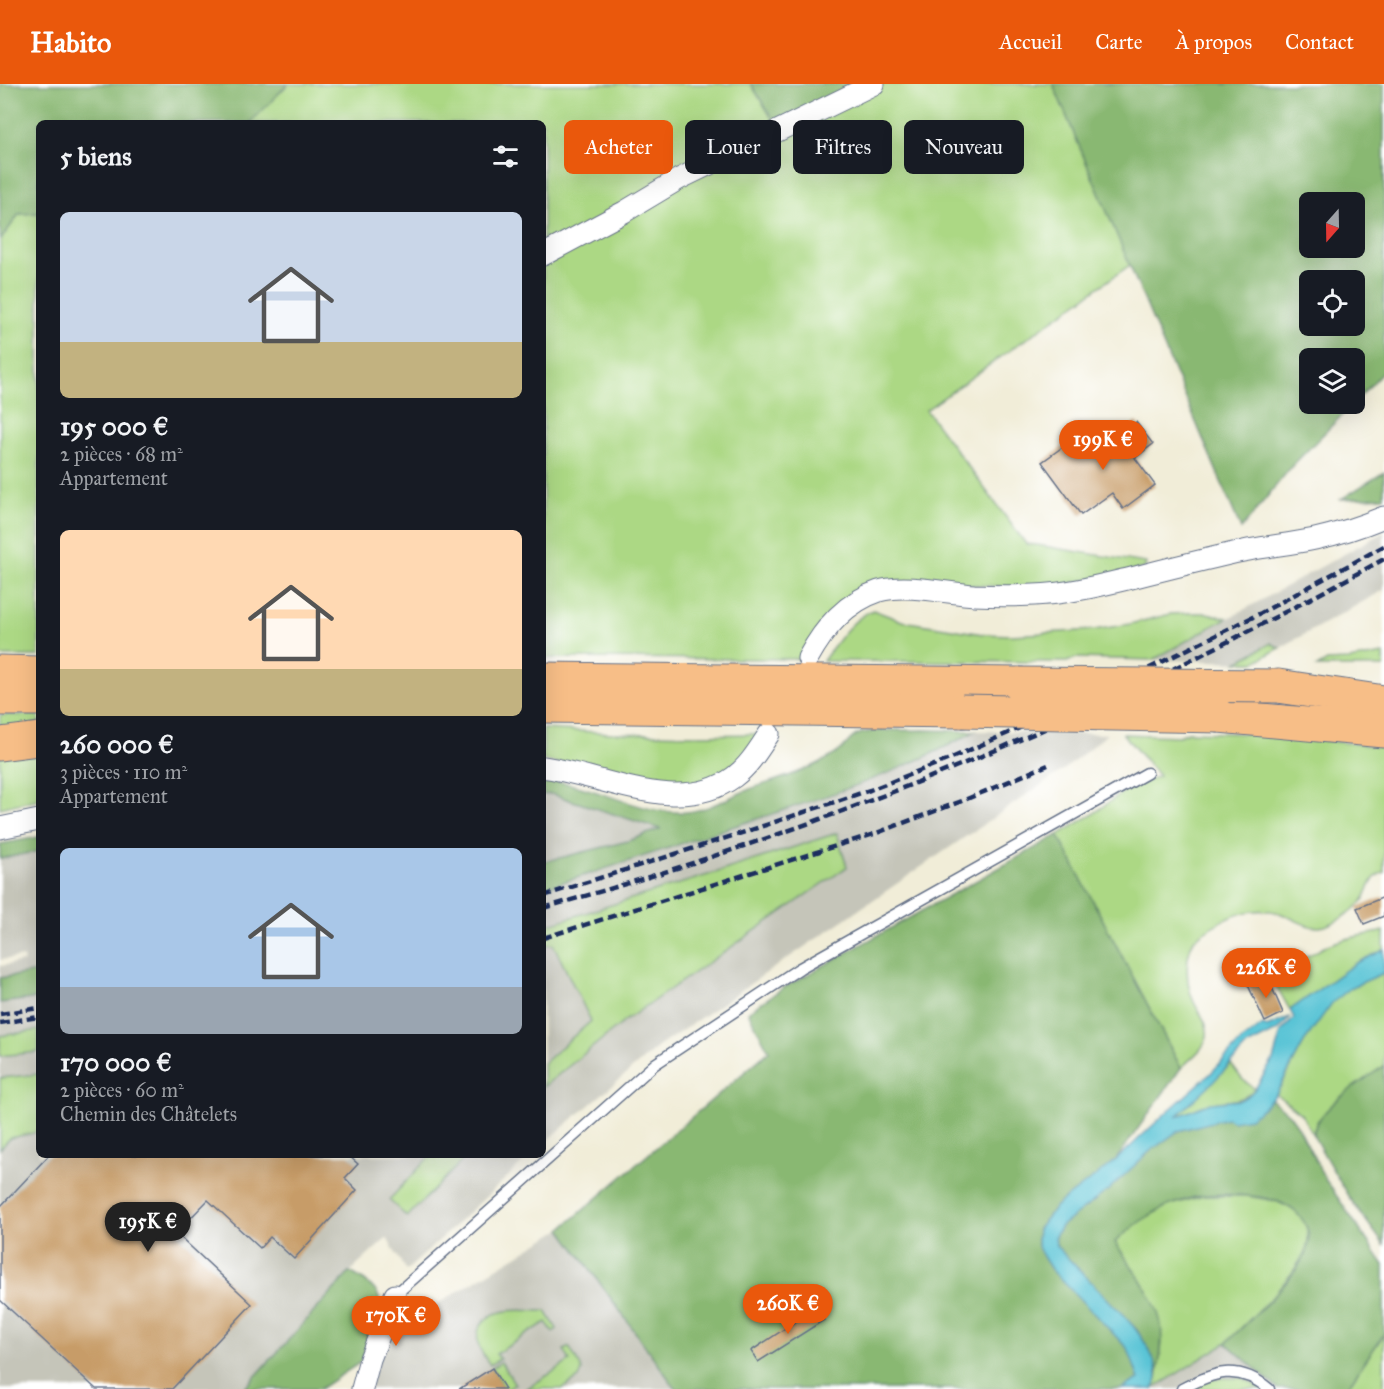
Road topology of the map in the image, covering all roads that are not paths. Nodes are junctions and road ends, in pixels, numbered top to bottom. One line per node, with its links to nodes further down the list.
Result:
1 (874, 84): 2 (street)
2 (546, 253)
3 (1384, 517): 4 (street)
4 (808, 658)
5 (0, 672): 6 (highway)
6 (36, 673)
7 (546, 679): 9 (highway, bridge)
8 (1384, 680): 9 (highway)
9 (1278, 686): 12 (highway)
10 (0, 699): 11 (highway)
11 (36, 699)
12 (1384, 702)
13 (553, 706): 14 (highway, bridge)
14 (1384, 731)
15 (769, 734): 18 (street)
16 (36, 740): 17 (highway)
17 (0, 744)
18 (546, 768)
19 (1147, 773): 22 (lane)
20 (36, 821): 21 (street)
21 (0, 828)
22 (395, 1295): 23 (street)
23 (362, 1389)
24 (1182, 1389): 25 (lane)
25 (1269, 1389)

